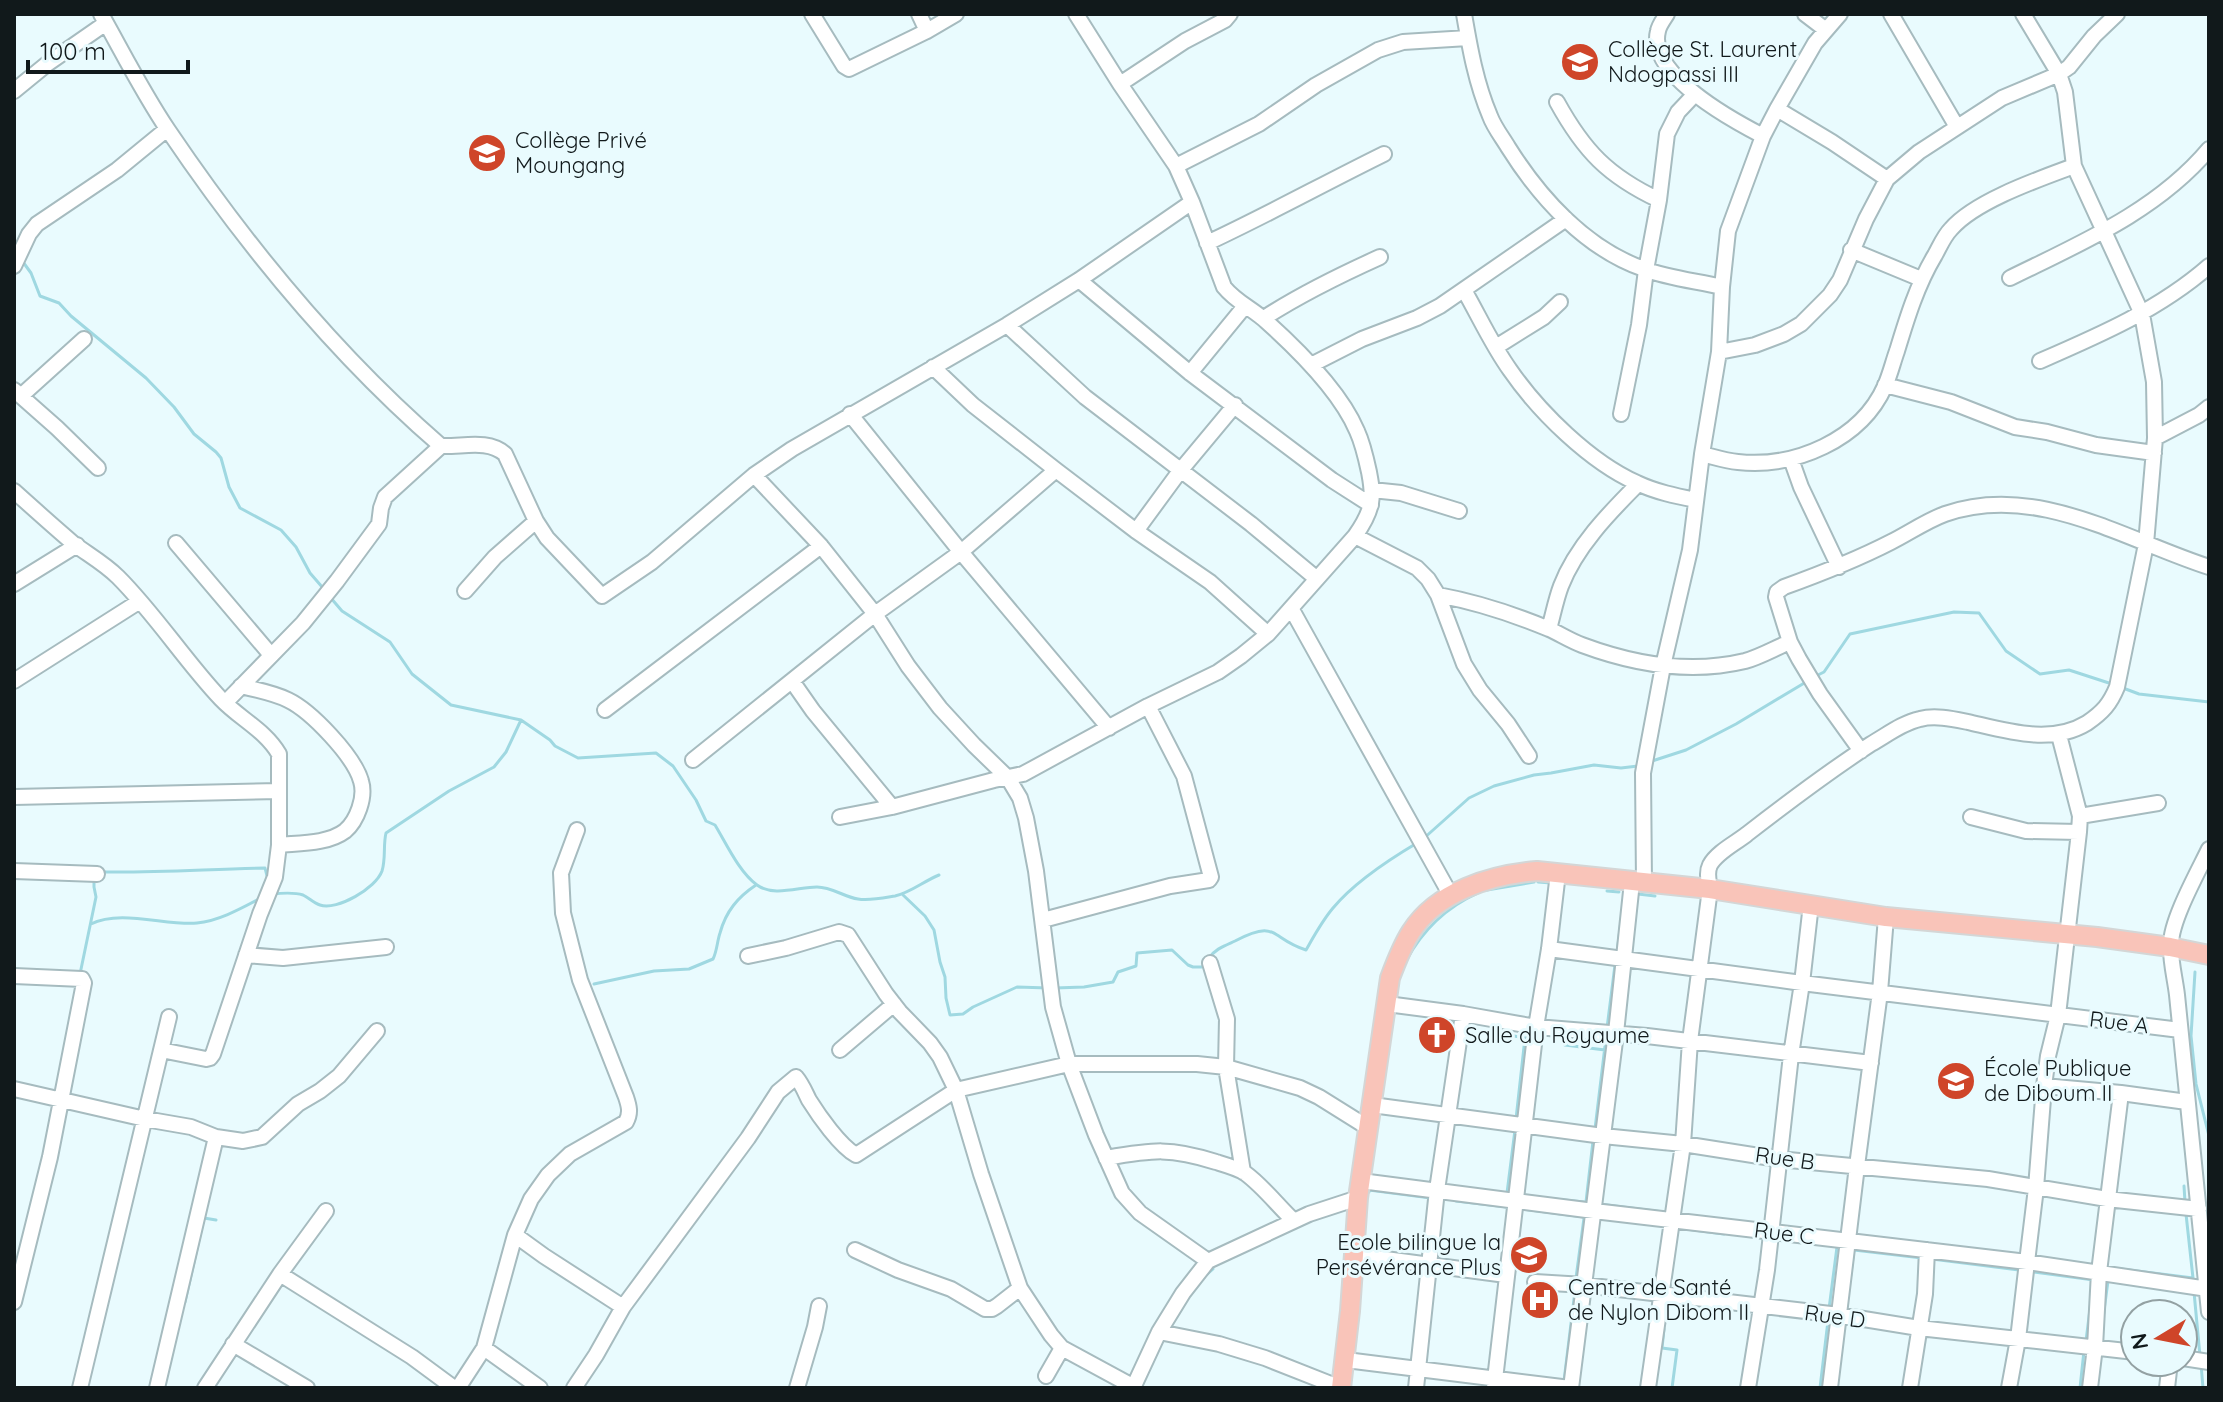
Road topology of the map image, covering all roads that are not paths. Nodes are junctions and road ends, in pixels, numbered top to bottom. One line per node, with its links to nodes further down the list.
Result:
1 (812, 14): 15 (street)
2 (919, 14): 15 (street)
3 (956, 14): 15 (street)
4 (1076, 14): 18 (street)
5 (1230, 14): 18 (street)
6 (1464, 14): 16 (street)
7 (1667, 14): 20 (street)
8 (1805, 14): 14 (street)
9 (1840, 14): 14 (street)
10 (1891, 14): 23 (street)
11 (2023, 14): 17 (street)
12 (2117, 14): 17 (street)
13 (104, 19): 19 (street); 24 (street)
14 (1826, 30): 22 (street)
15 (927, 31)
16 (1468, 38): 28 (street); 33 (street)
17 (2059, 74): 23 (street); 29 (street)
18 (1120, 84): 28 (street)
19 (14, 91)
20 (1695, 94): 25 (street); 31 (street)
21 (1557, 102): 31 (street)
22 (1777, 109): 25 (street); 30 (street)
23 (1957, 127): 30 (street)
24 (167, 129): 38 (street); 64 (street)
25 (1763, 136): 44 (street)
26 (2209, 149): 34 (street)
27 (1384, 154): 35 (street)
28 (1176, 166): 32 (street)
29 (2074, 166): 34 (street); 42 (street)
30 (1887, 179): 36 (street)
31 (1659, 200): 40 (street)
32 (1192, 202): 35 (street); 43 (street)
33 (1566, 219): 40 (street); 45 (street)
34 (2103, 232): 41 (street); 48 (street)
35 (1207, 243): 47 (street)
36 (1851, 250): 42 (street); 53 (street)
37 (1380, 257): 49 (street)
38 (14, 266)
39 (2209, 266): 48 (street)
40 (1646, 270): 44 (street); 63 (street)
41 (2010, 278)
42 (1921, 279): 58 (street)
43 (1079, 280): 50 (street); 57 (street)
44 (1722, 287): 53 (street)
45 (1464, 290): 52 (street); 55 (street)
46 (1560, 302): 52 (street)
47 (1245, 306): 49 (street); 57 (street)
48 (2142, 314): 54 (street); 65 (street)
49 (1264, 318): 55 (street)
50 (1007, 325): 56 (street); 70 (street)
51 (84, 339): 59 (street)
52 (1496, 347): 72 (street)
53 (1719, 352): 66 (street)
54 (2040, 361)
55 (1311, 365): 74 (street)
56 (933, 367): 62 (street); 69 (street)
57 (1190, 373): 60 (street)
58 (1885, 385): 65 (street); 67 (street)
59 (18, 393): 68 (street)
60 (1235, 405): 70 (street); 74 (street)
61 (2209, 407): 65 (street)
62 (850, 414): 71 (street); 84 (street)
63 (1621, 414)
64 (441, 446): 77 (street); 97 (street)
65 (2154, 446): 81 (street)
66 (1702, 454): 67 (street); 75 (street)
67 (1791, 459): 85 (street)
68 (98, 468)
69 (1056, 470): 78 (street); 84 (street)
70 (1180, 471): 78 (street); 87 (street)
71 (754, 475): 77 (street); 83 (street)
72 (1638, 484): 75 (street); 94 (street)
73 (14, 491): 82 (street)
74 (1371, 497): 76 (street); 79 (street)
75 (1696, 500): 98 (street)
76 (1459, 511)
77 (536, 521): 89 (street)
78 (1136, 531): 95 (street)
79 (1355, 536): 87 (street); 90 (street)
80 (176, 543): 97 (street)
81 (2146, 544): 85 (street); 86 (street); 106 (street)
82 (77, 545): 88 (street); 91 (street)
83 (821, 546): 93 (street); 104 (street)
84 (961, 552): 93 (street); 105 (street)
85 (1839, 567): 96 (street)
86 (2209, 567)
87 (1317, 579): 92 (street)
88 (14, 584)
89 (465, 591)
90 (1438, 595): 94 (street); 108 (street)
91 (140, 601): 99 (street); 102 (street)
92 (1291, 608): 95 (street); 126 (street)
93 (875, 614): 100 (street); 110 (street)
94 (1549, 629): 98 (street)
95 (1268, 634): 103 (street)
96 (1790, 642): 98 (street); 107 (street)
97 (271, 655): 101 (street)
98 (1663, 666): 124 (street)
99 (14, 681)
100 (792, 681): 109 (street); 114 (street)
101 (241, 686): 102 (street); 119 (street)
102 (225, 703): 111 (street)
103 (1148, 706): 105 (street); 129 (street)
104 (605, 710)
105 (1109, 728): 110 (street)
106 (2059, 735): 107 (street); 117 (street)
107 (1861, 751): 125 (street)
108 (1529, 756)
109 (693, 760)
110 (1008, 778): 114 (street); 129 (street)
111 (279, 791): 112 (street); 119 (street)
112 (14, 797)
113 (2158, 803): 117 (street)
114 (892, 807): 115 (street)
115 (840, 817)
116 (1971, 817): 117 (street)
117 (2080, 824): 130 (street)
118 (577, 830): 188 (street)
119 (279, 845): 134 (street)
120 (2209, 849): 132 (street)
121 (14, 871): 123 (street)
122 (1558, 873): 124 (main road); 126 (main road); 133 (street)
123 (97, 874)
124 (1638, 883): 125 (main road); 137 (street)
125 (1710, 889): 127 (main road); 139 (street)
126 (1450, 894): 144 (main road)
127 (1811, 904): 128 (main road); 141 (street)
128 (1886, 917): 130 (main road); 142 (street)
129 (1043, 920): 157 (street)
130 (2067, 935): 132 (main road); 146 (street)
131 (386, 947): 134 (street)
132 (2170, 947): 135 (main road); 149 (street)
133 (1549, 949): 137 (street, Rue A); 148 (street)
134 (246, 955): 153 (street)
135 (2209, 955)
136 (748, 956): 143 (street)
137 (1624, 959): 139 (street, Rue A); 151 (street)
138 (1210, 963): 158 (street)
139 (1698, 970): 141 (street, Rue A); 152 (street)
140 (14, 976): 163 (street)
141 (1802, 983): 142 (street, Rue A); 155 (street)
142 (1880, 992): 146 (street, Rue A); 156 (street)
143 (894, 1004): 154 (street); 161 (street)
144 (1387, 1004): 145 (street); 165 (main road)
145 (1463, 1014): 148 (street); 166 (street)
146 (2058, 1015): 149 (street, Rue A); 159 (street)
147 (169, 1017): 153 (street)
148 (1536, 1027): 151 (street); 168 (street)
149 (2180, 1030): 164 (street)
150 (377, 1031): 171 (street)
151 (1616, 1033): 152 (street); 170 (street)
152 (1690, 1041): 155 (street); 172 (street)
153 (161, 1050): 167 (street)
154 (840, 1050)
155 (1791, 1055): 156 (street); 174 (street)
156 (1871, 1063): 175 (street)
157 (1069, 1064): 158 (street); 161 (street); 173 (street)
158 (1226, 1067): 169 (street); 176 (street)
159 (2044, 1086): 162 (street); 177 (street)
160 (14, 1089): 163 (street)
161 (956, 1090): 201 (street); 207 (street)
162 (2121, 1093): 164 (street); 180 (street)
163 (62, 1100): 167 (street); 204 (street)
164 (2187, 1102): 182 (street)
165 (1372, 1105): 166 (street, Rue B); 169 (main road)
166 (1448, 1116): 168 (street, Rue B); 179 (street)
167 (145, 1119): 171 (street); 223 (street)
168 (1524, 1125): 170 (street, Rue B); 181 (street)
169 (1367, 1127): 178 (main road)
170 (1603, 1136): 172 (street, Rue B); 184 (street)
171 (216, 1137): 224 (street)
172 (1683, 1144): 174 (street, Rue B); 185 (street)
173 (1106, 1158): 176 (street); 193 (street)
174 (1778, 1159): 175 (street, Rue B); 187 (street)
175 (1857, 1166): 177 (street, Rue B); 189 (street)
176 (1243, 1172): 186 (street)
177 (2036, 1188): 180 (street, Rue B); 194 (street)
178 (1360, 1190): 179 (street, Rue C); 186 (street); 192 (main road)
179 (1437, 1190): 181 (street, Rue C); 195 (street)
180 (2107, 1199): 182 (street, Rue B); 196 (street)
181 (1515, 1200): 184 (street, Rue C); 198 (street)
182 (2199, 1209): 202 (street)
183 (326, 1211): 197 (street)
184 (1594, 1211): 185 (street, Rue C); 200 (street)
185 (1673, 1220): 187 (street, Rue C); 203 (street)
186 (1294, 1221): 193 (street)
187 (1771, 1231): 189 (street, Rue C); 206 (street)
188 (515, 1235): 207 (street); 215 (street)
189 (1848, 1241): 191 (street, Rue C); 209 (street)
190 (855, 1250): 201 (street)
191 (1927, 1250): 194 (street, Rue C); 210 (street)
192 (1355, 1255): 195 (street); 218 (main road)
193 (1208, 1261): 211 (street)
194 (2027, 1262): 196 (street, Rue C); 212 (street)
195 (1429, 1266): 198 (street); 219 (street)
196 (2099, 1272): 202 (street, Rue C); 214 (street)
197 (280, 1274): 213 (street); 227 (street)
198 (1506, 1275): 221 (street)
199 (1535, 1282): 200 (street, Rue D)
200 (1584, 1285): 203 (street, Rue D); 233 (street)
201 (1020, 1288): 216 (street)
202 (2208, 1289): 208 (street)
203 (1661, 1295): 206 (street, Rue D); 234 (street)
204 (14, 1302)
205 (819, 1306): 230 (street)
206 (1760, 1306): 209 (street, Rue D); 235 (street)
207 (623, 1307): 229 (street)
208 (2209, 1312)
209 (1839, 1315): 210 (street, Rue D); 236 (street)
210 (1919, 1328): 212 (street, Rue D); 237 (street)
211 (1159, 1332): 222 (street); 231 (street)
212 (2018, 1339): 214 (street, Rue D); 238 (street)
213 (233, 1344): 225 (street); 226 (street)
214 (2095, 1347): 217 (street, Rue D); 239 (street)
215 (484, 1348): 227 (street); 228 (street)
216 (1062, 1348): 220 (street); 222 (street)
217 (2119, 1350)
218 (1346, 1360): 219 (street); 231 (main road)
219 (1419, 1369): 221 (street); 232 (street)
220 (1046, 1376)
221 (1495, 1383): 233 (street)
222 (1133, 1387)
223 (80, 1388)
224 (157, 1388)
225 (205, 1388)
226 (307, 1388)
227 (456, 1388)
228 (540, 1388)
229 (574, 1388)
230 (797, 1388)
231 (1341, 1388)
232 (1416, 1388)
233 (1571, 1388)
234 (1648, 1388)
235 (1748, 1388)
236 (1830, 1388)
237 (1910, 1388)
238 (2009, 1388)
239 (2090, 1388)

